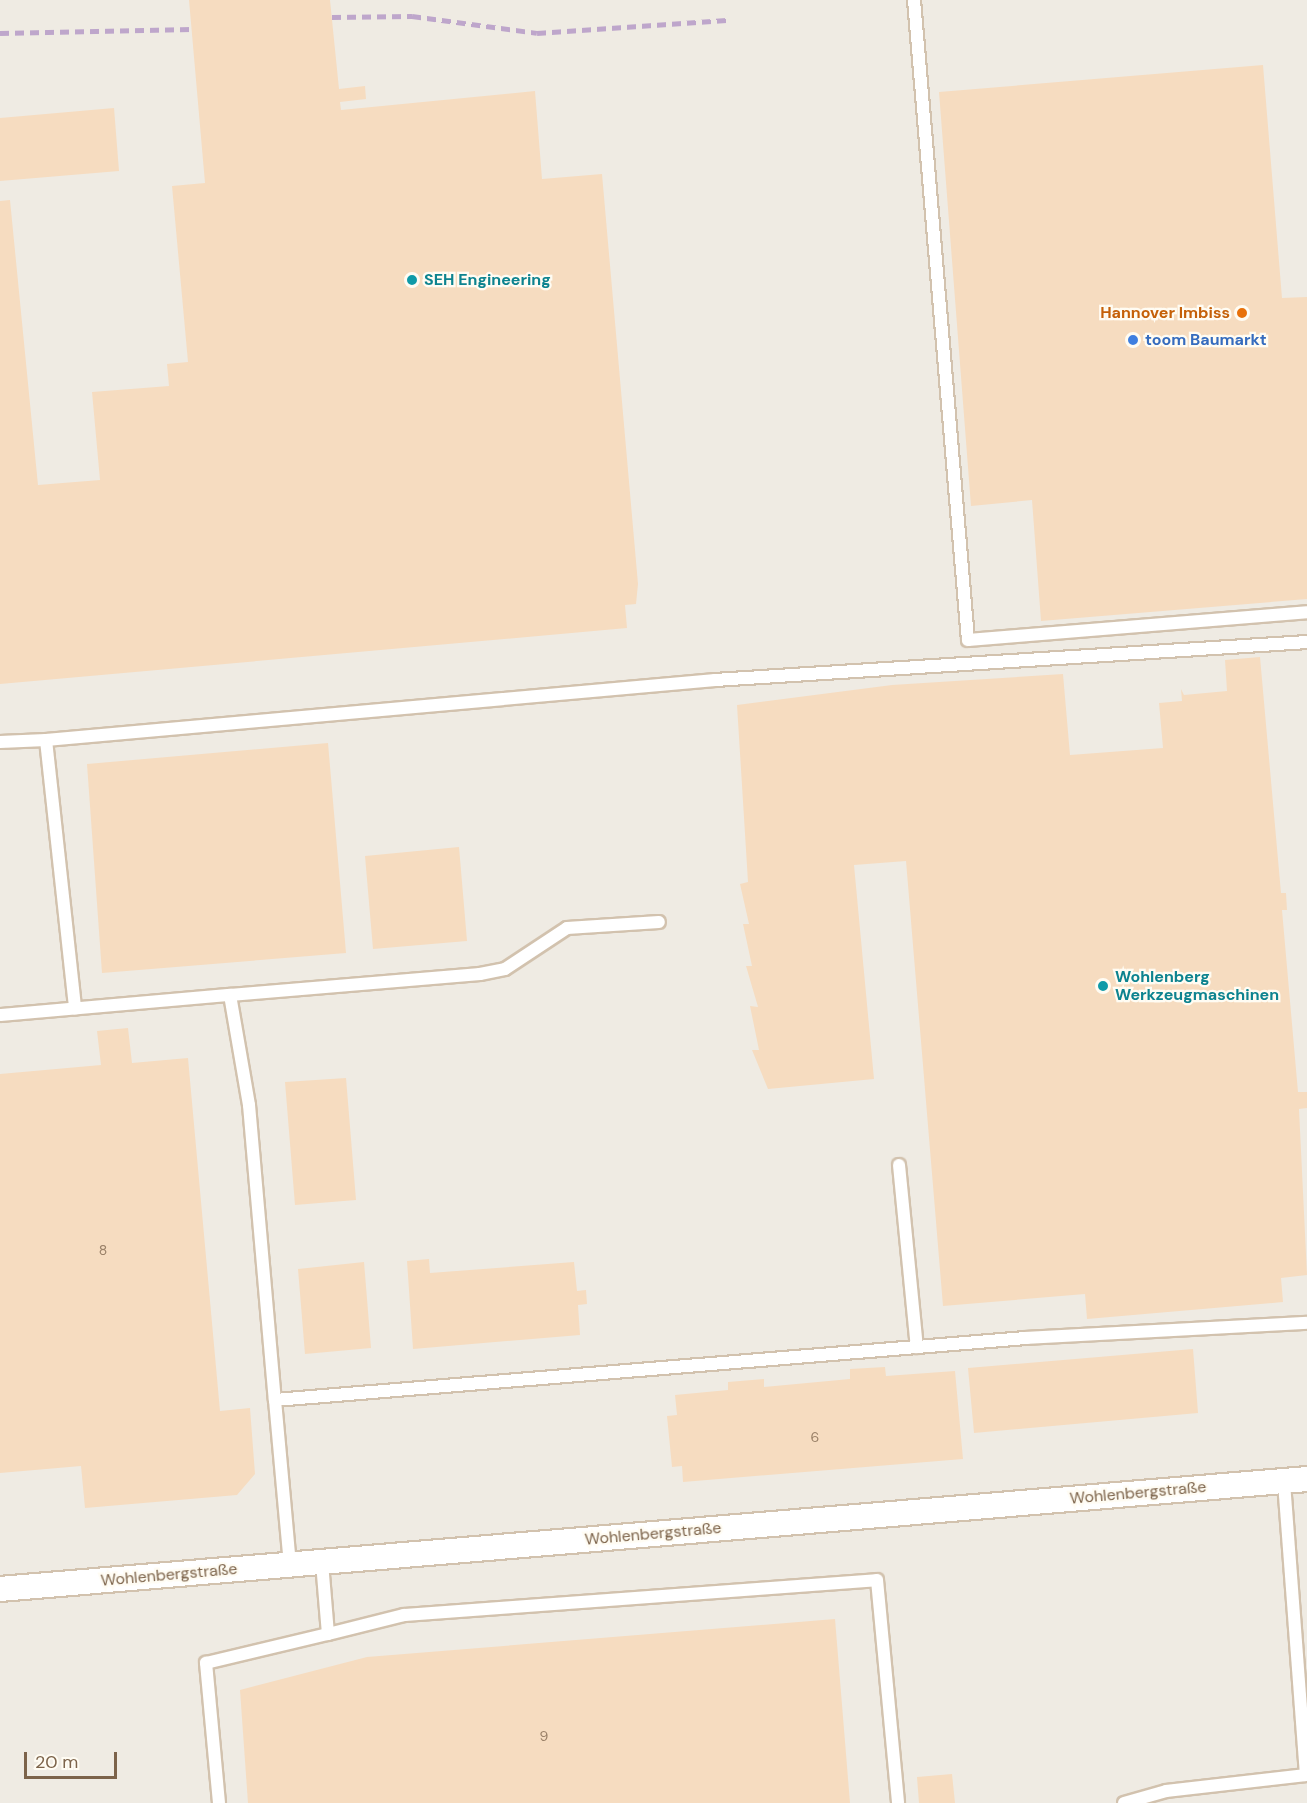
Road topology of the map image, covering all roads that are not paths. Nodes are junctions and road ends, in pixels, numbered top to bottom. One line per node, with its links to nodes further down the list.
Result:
1 (914, 0): 2 (lane)
2 (1307, 612)
3 (1307, 642): 4 (lane)
4 (46, 740): 5 (lane); 8 (lane)
5 (0, 742)
6 (659, 922): 7 (lane)
7 (230, 995): 8 (lane); 13 (lane)
8 (75, 1008): 9 (lane)
9 (0, 1015)
10 (899, 1165): 12 (lane)
11 (1307, 1323): 12 (lane)
12 (917, 1347): 13 (lane)
13 (275, 1400): 16 (lane)
14 (1295, 1480): 15 (street, Wohlenbergstraße); 19 (lane)
15 (322, 1562): 16 (street, Wohlenbergstraße); 18 (lane)
16 (290, 1564): 17 (street, Wohlenbergstraße)
17 (0, 1589)
18 (327, 1634): 20 (lane); 21 (lane)
19 (1306, 1779): 22 (lane)
20 (219, 1803)
21 (898, 1803)
22 (1124, 1803)

